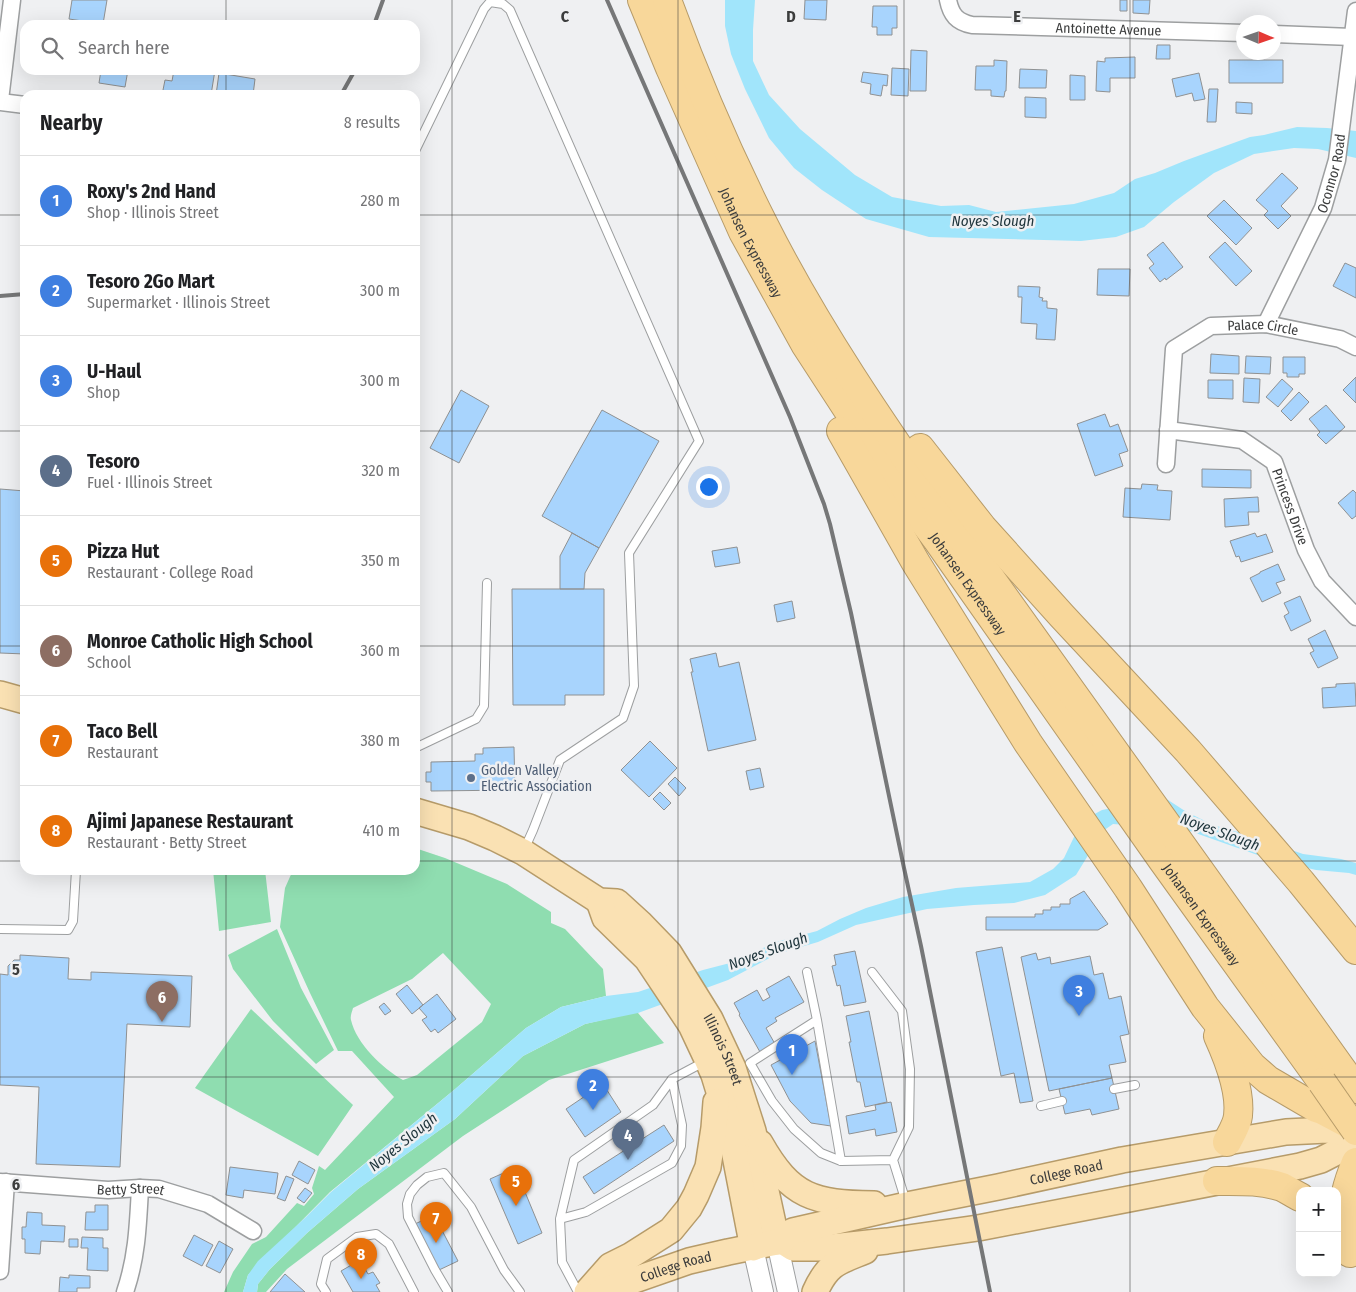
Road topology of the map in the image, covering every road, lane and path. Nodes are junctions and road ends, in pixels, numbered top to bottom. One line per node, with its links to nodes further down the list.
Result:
1 (12, 0): 10 (street)
2 (642, 0): 13 (highway, Johansen Expressway)
3 (667, 0): 15 (highway, Johansen Expressway)
4 (948, 0): 6 (street, Antoinette Avenue)
5 (1356, 10): 8 (street, Oconnor Road)
6 (1236, 34)
7 (1281, 34): 8 (street)
8 (1352, 37): 9 (street, Oconnor Road)
9 (1351, 84): 14 (street, Oconnor Road)
10 (0, 101): 11 (street)
11 (20, 105)
12 (420, 141): 25 (lane)
13 (742, 232): 31 (highway); 43 (highway, Johansen Expressway, bridge)
14 (1266, 324): 16 (street, Palace Circle); 17 (street, Palace Circle)
15 (828, 338): 28 (highway); 38 (highway, Johansen Expressway)
16 (1356, 347)
17 (1168, 430): 18 (street); 20 (street, Princess Drive)
18 (1166, 464)
19 (487, 583): 23 (lane)
20 (1356, 618)
21 (0, 694): 22 (main road)
22 (20, 700)
23 (420, 746)
24 (420, 812): 25 (main road, Illinois Street)
25 (523, 852): 33 (main road, Illinois Street)
26 (76, 875): 27 (lane)
27 (0, 929)
28 (1356, 950)
29 (807, 972): 32 (lane)
30 (872, 972): 46 (lane)
31 (1205, 1008): 43 (highway); 44 (highway)
32 (817, 1020): 35 (lane); 47 (lane)
33 (700, 1022): 34 (main road, Illinois Street); 35 (main road, Illinois Street)
34 (708, 1059): 35 (main road, Illinois Street); 36 (lane)
35 (737, 1069): 42 (main road, Illinois Street); 47 (lane); 57 (main road, Illinois Street); 66 (main road)
36 (672, 1079): 54 (lane); 54 (lane)
37 (1135, 1085): 39 (lane)
38 (1355, 1087)
39 (1114, 1089)
40 (1062, 1101): 41 (lane)
41 (1042, 1106)
42 (754, 1131): 53 (main road); 57 (main road, Illinois Street)
43 (1356, 1131): 44 (main road, College Road)
44 (1227, 1142): 53 (main road, College Road)
45 (1356, 1142): 49 (main road, College Road)
46 (893, 1160): 47 (lane); 53 (lane)
47 (841, 1161)
48 (1356, 1162): 58 (highway)
49 (1217, 1181): 52 (highway); 56 (main road, College Road)
50 (3, 1182): 51 (street, Betty Street); 59 (street)
51 (140, 1188): 55 (street, Betty Street); 60 (street)
52 (1296, 1195)
53 (907, 1205): 57 (main road, College Road)
54 (560, 1219): 65 (lane)
55 (252, 1231)
56 (887, 1241): 57 (main road, College Road); 70 (main road)
57 (771, 1244): 67 (main road, College Road); 68 (street); 69 (street)
58 (1348, 1251)
59 (0, 1270)
60 (126, 1292)
61 (326, 1292): 62 (lane)
62 (414, 1292)
63 (448, 1292): 64 (lane)
64 (520, 1292)
65 (578, 1292)
66 (587, 1292)
67 (600, 1292)
68 (764, 1292)
69 (788, 1292)
70 (815, 1292)

